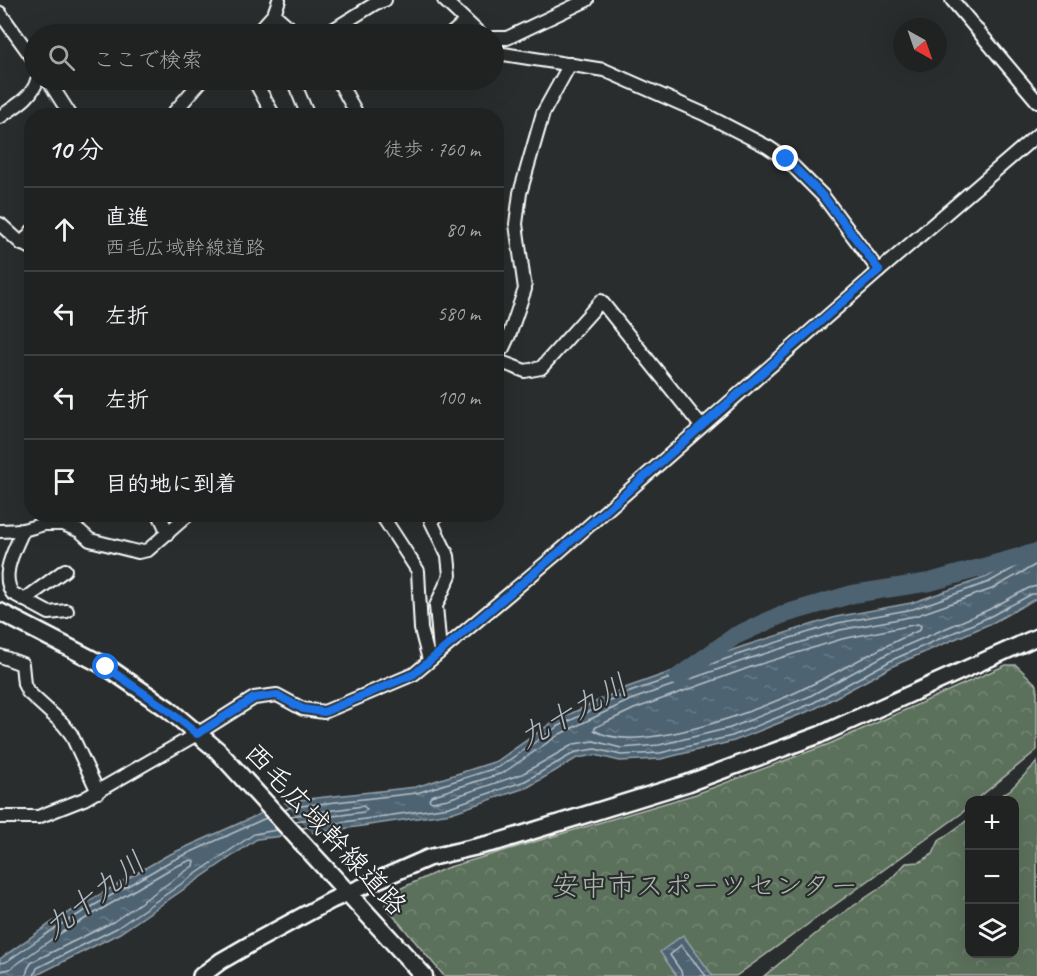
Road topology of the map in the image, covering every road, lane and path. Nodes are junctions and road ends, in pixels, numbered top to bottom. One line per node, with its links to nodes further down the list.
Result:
1 (279, 0): 7 (street)
2 (385, 0): 11 (street)
3 (444, 0): 8 (street)
4 (587, 0): 14 (street)
5 (952, 0): 24 (street)
6 (0, 13): 15 (street)
7 (274, 14): 9 (street); 10 (street)
8 (466, 21): 12 (street); 13 (street)
9 (267, 24)
10 (286, 24)
11 (342, 24)
12 (463, 24)
13 (469, 24)
14 (504, 38)
15 (24, 46)
16 (504, 54): 17 (street)
17 (570, 64): 34 (street); 35 (street)
18 (33, 90): 30 (street)
19 (54, 90): 25 (street)
20 (193, 90): 26 (street)
21 (260, 90): 27 (street)
22 (297, 90): 28 (street)
23 (344, 90): 29 (street)
24 (1037, 101)
25 (66, 108)
26 (178, 108)
27 (270, 108)
28 (305, 108)
29 (354, 108)
30 (0, 117)
31 (1037, 135): 34 (street)
32 (0, 224): 33 (street)
33 (24, 244)
34 (879, 270): 37 (street)
35 (504, 346)
36 (504, 363): 37 (street)
37 (701, 426): 50 (street)
38 (163, 522): 44 (street)
39 (180, 522): 44 (street)
40 (386, 522): 52 (street)
41 (431, 522): 50 (street)
42 (23, 530): 43 (street); 44 (street); 46 (street)
43 (0, 531)
44 (168, 533)
45 (65, 570): 46 (street)
46 (24, 600): 47 (street)
47 (67, 611)
48 (0, 612): 53 (main road, 西毛広域幹線道路)
49 (1037, 637): 56 (street)
50 (440, 651): 52 (street)
51 (0, 657): 54 (street)
52 (429, 660): 53 (street)
53 (197, 734): 54 (street); 56 (main road, 西毛広域幹線道路)
54 (98, 792): 55 (street)
55 (0, 817)
56 (349, 893): 57 (street); 58 (main road, 西毛広域幹線道路)
57 (201, 976)
58 (424, 976)

